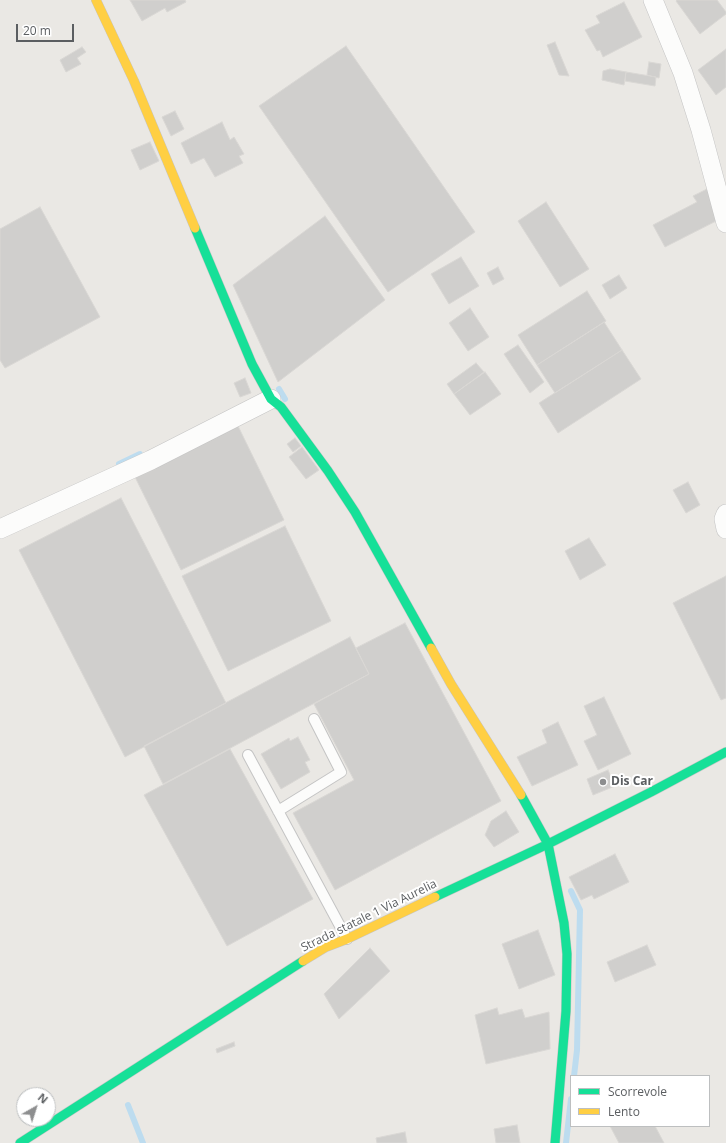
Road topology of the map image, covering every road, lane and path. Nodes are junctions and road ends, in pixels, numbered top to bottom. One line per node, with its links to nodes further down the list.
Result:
1 (96, 0): 4 (street)
2 (653, 0): 3 (street)
3 (726, 222)
4 (271, 399): 6 (street); 12 (street)
5 (726, 514): 7 (street)
6 (0, 529)
7 (726, 529)
8 (314, 720): 11 (lane)
9 (726, 752): 12 (street, Strada statale 1 Via Aurelia)
10 (248, 755): 11 (lane)
11 (278, 811): 13 (lane)
12 (548, 844): 13 (street, Strada statale 1 Via Aurelia); 15 (street)
13 (347, 939): 14 (street, Strada statale 1 Via Aurelia)
14 (20, 1143)
15 (555, 1143)

